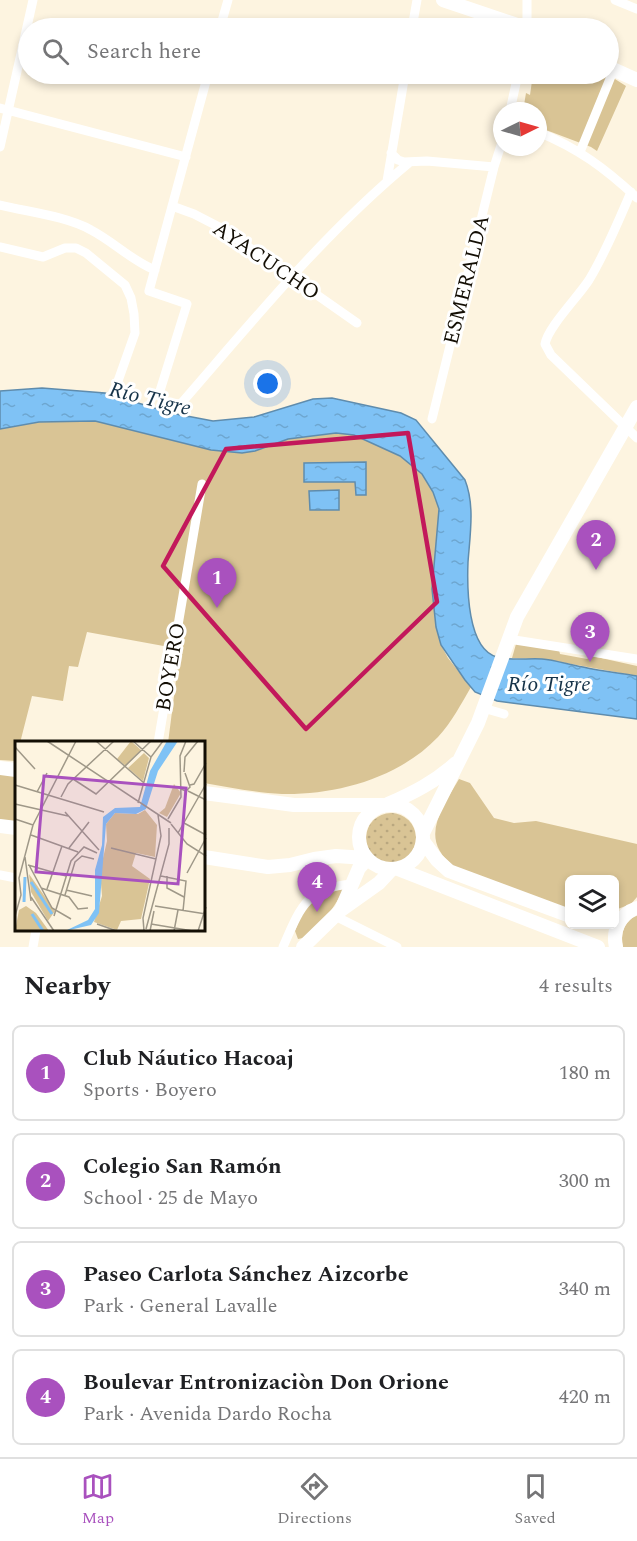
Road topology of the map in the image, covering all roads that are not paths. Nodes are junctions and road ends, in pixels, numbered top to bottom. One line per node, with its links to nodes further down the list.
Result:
1 (33, 0): 8 (street)
2 (228, 0): 9 (street)
3 (417, 0): 10 (street)
4 (443, 0): 11 (main road)
5 (527, 0): 12 (street)
6 (615, 0): 7 (street)
7 (637, 9)
8 (28, 18)
9 (223, 18)
10 (414, 18)
11 (496, 18)
12 (526, 18)
13 (18, 56): 21 (street)
14 (619, 72): 15 (main road)
15 (637, 80)
16 (205, 84): 27 (street)
17 (403, 84): 25 (street)
18 (516, 84): 20 (street)
19 (605, 84): 24 (street)
20 (512, 102)
21 (4, 109): 23 (street); 27 (street)
22 (547, 135): 24 (street)
23 (0, 147)
24 (580, 152): 31 (street)
25 (391, 153): 28 (street); 30 (street)
26 (498, 156): 29 (street, ESMERALDA)
27 (186, 157): 33 (street)
28 (410, 162): 29 (street); 30 (street)
29 (494, 167): 42 (street, ESMERALDA)
30 (387, 181): 36 (street)
31 (634, 195): 43 (street)
32 (0, 205): 35 (street)
33 (172, 206): 35 (street); 36 (street, AYACUCHO)
34 (0, 247): 38 (street)
35 (155, 270): 39 (street)
36 (290, 277): 37 (street, AYACUCHO); 40 (street)
37 (357, 323)
38 (118, 381)
39 (159, 394)
40 (178, 407)
41 (637, 407): 43 (main road)
42 (432, 419)
43 (626, 426): 44 (street); 46 (main road)
44 (637, 438)
45 (202, 484): 50 (street, BOYERO)
46 (508, 639): 47 (street); 48 (main road)
47 (637, 659)
48 (485, 704): 49 (street); 51 (main road)
49 (504, 714)
50 (158, 741)
51 (461, 757): 55 (main road); 58 (main road)
52 (0, 768): 53 (main road)
53 (15, 770)
54 (206, 793): 55 (main road)
55 (385, 805): 58 (main road); 60 (main road)
56 (0, 826): 57 (main road)
57 (15, 828)
58 (423, 837): 61 (main road); 67 (main road)
59 (206, 857): 60 (main road)
60 (367, 858): 61 (main road); 64 (main road)
61 (395, 869): 66 (main road); 74 (main road)
62 (0, 875): 63 (street)
63 (15, 878)
64 (351, 884): 66 (main road); 68 (street)
65 (633, 909): 75 (main road)
66 (338, 913): 70 (main road); 73 (street)
67 (565, 914)
68 (290, 931): 70 (street); 72 (street)
69 (36, 932): 71 (street)
70 (305, 946)
71 (33, 947)
72 (283, 947)
73 (397, 947)
74 (598, 947)
75 (616, 947)

